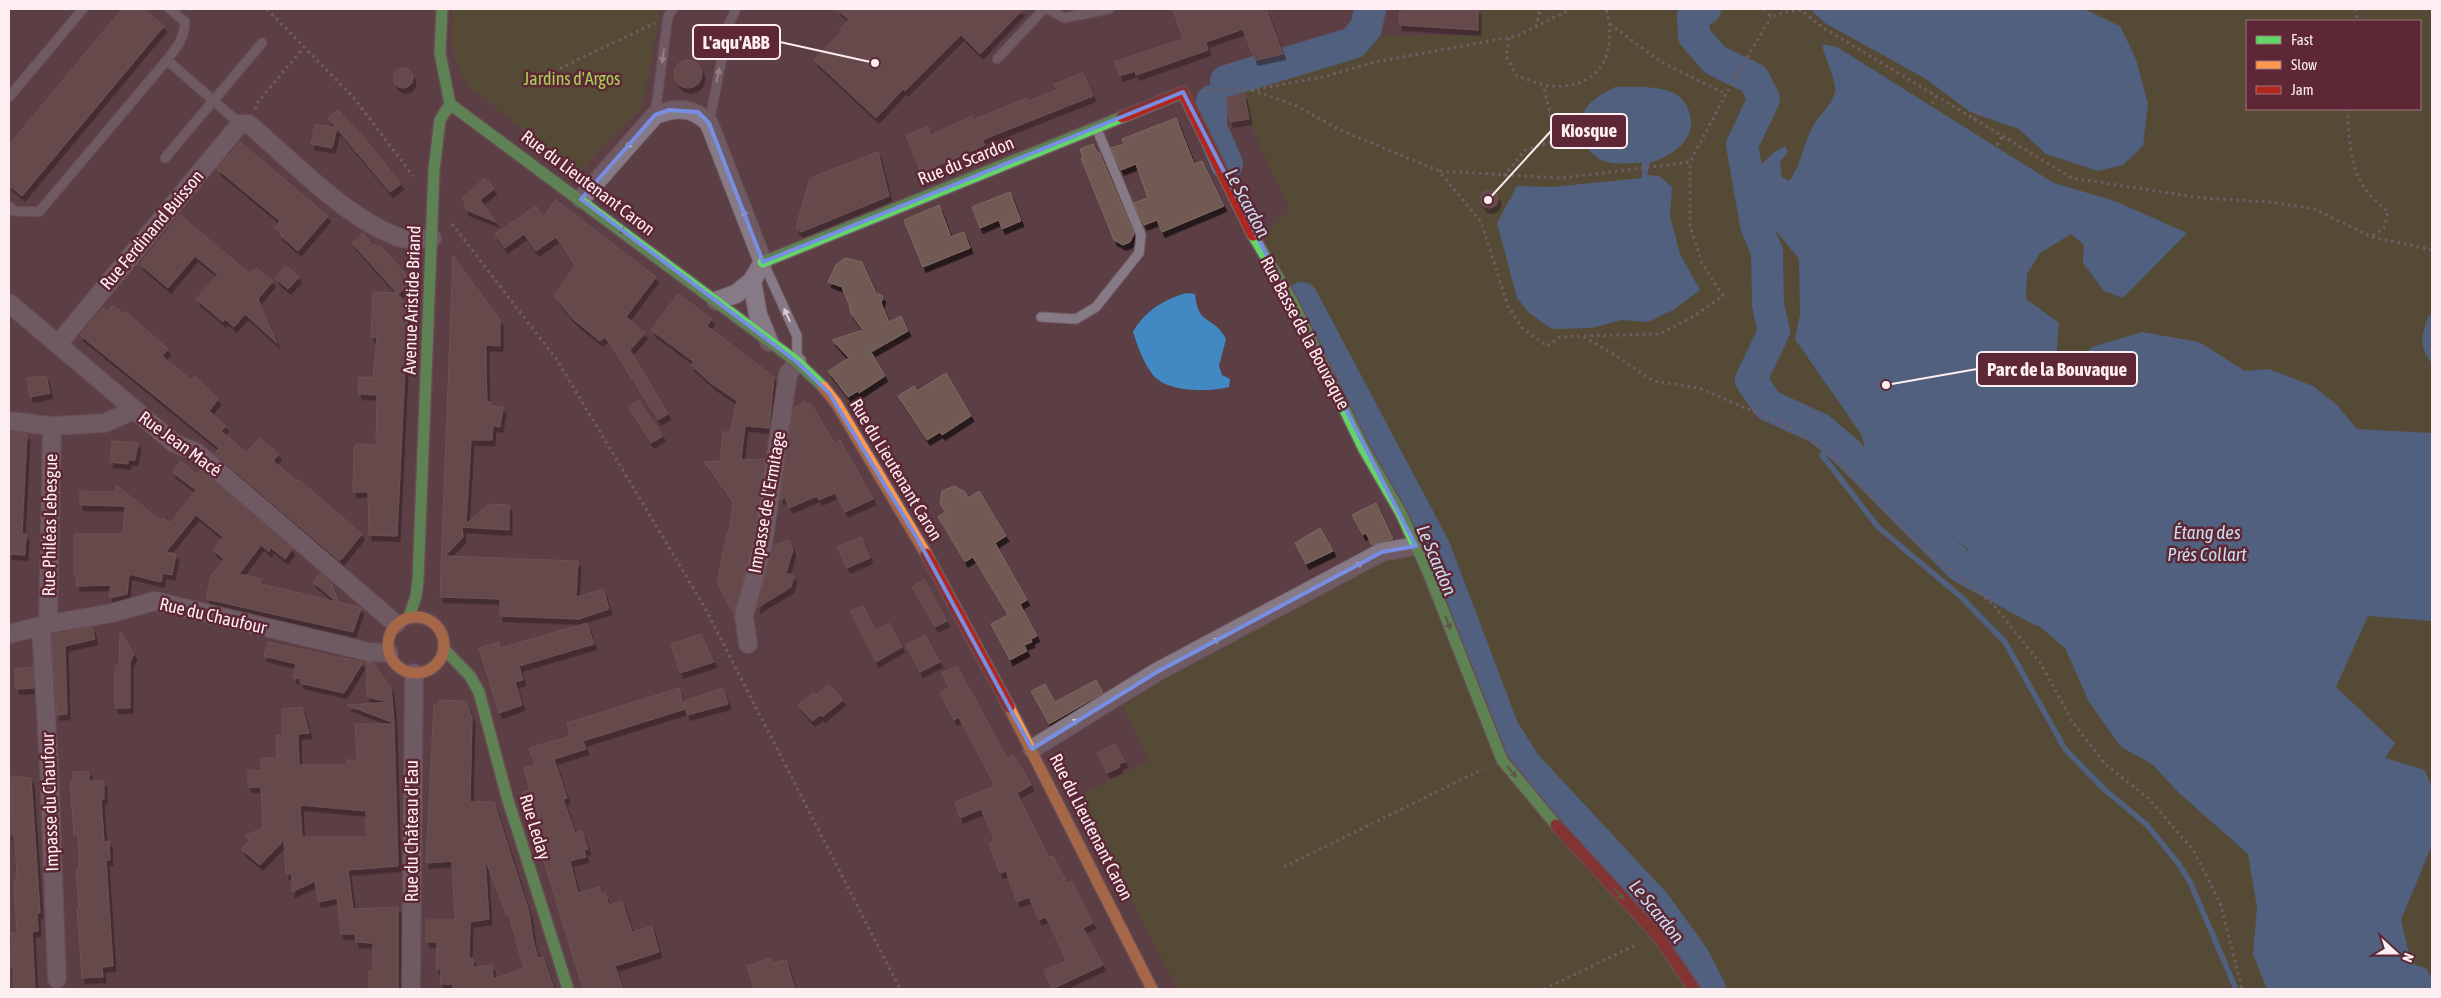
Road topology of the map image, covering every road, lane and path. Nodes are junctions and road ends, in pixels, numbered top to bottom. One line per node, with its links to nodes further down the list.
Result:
1 (83, 9): 26 (lane)
2 (170, 9): 20 (lane)
3 (267, 9): 18 (path)
4 (442, 9): 29 (street)
5 (736, 9): 35 (lane, one-way to 5)
6 (1046, 9): 7 (lane); 19 (lane)
7 (1109, 9)
8 (1540, 9): 15 (path)
9 (1571, 9): 15 (path)
10 (1606, 9): 14 (path)
11 (1764, 9): 13 (path)
12 (671, 12): 21 (path); 33 (lane, one-way to 33)
13 (1771, 18): 25 (path); 27 (path)
14 (1610, 24): 22 (path); 25 (path)
15 (1536, 27): 16 (path)
16 (1508, 38): 22 (path); 23 (path)
17 (262, 43): 28 (lane)
18 (304, 47): 36 (path); 44 (path)
19 (997, 59)
20 (167, 60): 28 (lane); 46 (lane)
21 (548, 74)
22 (1543, 84): 43 (path)
23 (1252, 90): 24 (path); 42 (path)
24 (1183, 92): 37 (street, Rue du Scardon); 63 (street, Rue Basse de la Bouvaque)
25 (1726, 94): 41 (path)
26 (9, 97)
27 (1936, 97): 30 (path); 34 (path)
28 (214, 102): 36 (lane); 40 (lane)
29 (450, 104): 44 (street, Avenue Aristide Briand); 45 (street, Rue du Lieutenant Caron)
30 (1932, 104)
31 (1981, 110): 34 (path)
32 (2349, 110): 48 (path)
33 (655, 115): 35 (street); 45 (street, one-way to 45)
34 (1974, 120): 38 (path)
35 (709, 123): 51 (street, one-way to 35)
36 (245, 124): 49 (street); 58 (street, Rue Ferdinand Buisson)
37 (1096, 127): 51 (street, Rue du Scardon); 55 (lane)
38 (2002, 136): 39 (path); 48 (path)
39 (1997, 145)
40 (165, 158)
41 (1690, 162): 43 (path); 56 (path)
42 (1439, 171): 43 (path); 56 (path)
43 (1503, 176)
44 (434, 192): 49 (street, Avenue Aristide Briand)
45 (580, 199): 53 (street, Rue du Lieutenant Caron, one-way to 53)
46 (9, 206)
47 (449, 220): 80 (path)
48 (2372, 237): 50 (path)
49 (432, 238): 64 (street, Avenue Aristide Briand)
50 (2432, 250)
51 (763, 262): 52 (street); 59 (lane, one-way to 51)
52 (752, 281): 53 (street); 57 (street)
53 (716, 301): 57 (street, Rue du Lieutenant Caron)
54 (9, 303): 58 (street, Rue Jean Macé)
55 (1041, 317)
56 (1582, 336): 84 (path)
57 (770, 342): 59 (street, Rue du Lieutenant Caron)
58 (58, 344): 60 (street, Rue Jean Macé)
59 (797, 362): 67 (street, Impasse de l'Ermitage); 73 (street, Rue du Lieutenant Caron)
60 (134, 410): 62 (street); 64 (street, Rue Jean Macé)
61 (9, 421): 62 (street)
62 (52, 426): 65 (street, Rue Philéas Lebesgue)
63 (1416, 546): 73 (street, one-way to 63); 74 (street, Rue Basse de la Bouvaque, one-way to 74)
64 (409, 619): 68 (street); 69 (street)
65 (44, 625): 66 (street, Rue du Chaufour); 69 (street, Rue du Chaufour); 77 (street, Impasse du Chaufour)
66 (9, 634)
67 (748, 644)
68 (444, 649): 70 (street); 72 (street, Rue Leday)
69 (389, 653): 71 (street)
70 (436, 666): 71 (street); 72 (street)
71 (414, 673): 78 (street, Rue du Château d'Eau)
72 (470, 676): 79 (street, Rue Leday)
73 (1032, 749): 81 (street, Rue du Lieutenant Caron)
74 (1502, 760): 75 (path); 76 (street, Rue Basse de la Bouvaque, one-way to 76)
75 (1284, 867)
76 (1657, 935): 82 (path); 83 (street, Rue Basse de la Bouvaque)
77 (57, 979)
78 (412, 989)
79 (568, 989)
80 (900, 989)
81 (1152, 989)
82 (1544, 989)
83 (1694, 989)
84 (2242, 989)

